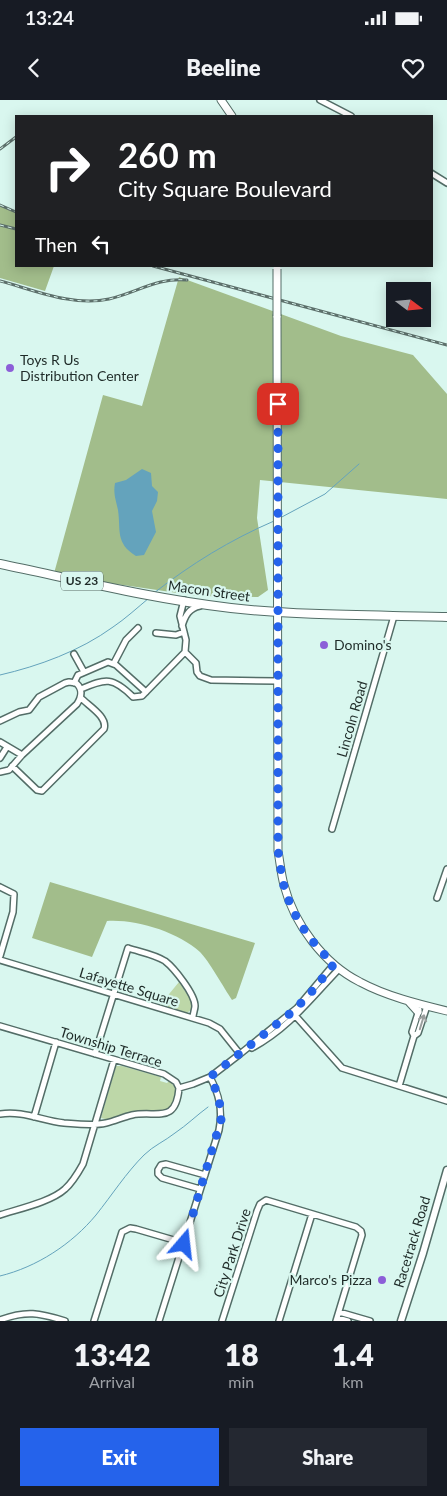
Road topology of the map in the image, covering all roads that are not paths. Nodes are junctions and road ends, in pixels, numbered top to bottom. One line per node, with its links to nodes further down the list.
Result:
1 (222, 100): 3 (main road)
2 (320, 100): 4 (street)
3 (231, 115)
4 (349, 115)
5 (433, 174): 6 (street)
6 (447, 183)
7 (277, 268): 11 (main road, bridge)
8 (0, 564): 9 (main road, Macon Street / US 23)
9 (184, 600): 10 (main road, Macon Street / US 23); 15 (street)
10 (206, 604): 11 (main road, Macon Street / US 23); 15 (street)
11 (278, 611): 12 (main road, Macon Street / US 23); 21 (main road)
12 (394, 616): 13 (main road, Macon Street / US 23); 33 (street, Lincoln Road)
13 (447, 617)
14 (138, 628): 19 (street)
15 (183, 629): 16 (street); 17 (street)
16 (156, 633)
17 (185, 652): 21 (street); 24 (street)
18 (74, 654): 20 (street)
19 (114, 663): 20 (street); 24 (street)
20 (84, 672): 22 (street)
21 (277, 681): 39 (main road)
22 (74, 682): 23 (street); 26 (street)
23 (81, 689): 24 (street); 25 (street)
24 (146, 692)
25 (81, 698): 29 (street); 31 (street)
26 (0, 721)
27 (0, 742): 28 (street)
28 (7, 746): 29 (street); 30 (street)
29 (22, 755): 31 (street)
30 (0, 758)
31 (12, 766): 32 (street)
32 (0, 772)
33 (332, 829)
34 (447, 869): 36 (street)
35 (0, 887): 37 (street)
36 (437, 898)
37 (0, 956)
38 (0, 960): 40 (street, Lafayette Square)
39 (337, 966): 41 (main road); 45 (street)
40 (113, 994): 46 (street, Lafayette Square); 46 (street); 50 (street)
41 (405, 999): 42 (main road); 44 (main road)
42 (424, 1005): 43 (main road); 44 (street); 48 (street, one-way to 42)
43 (447, 1011)
44 (418, 1012): 48 (street)
45 (293, 1015): 51 (street); 54 (street)
46 (193, 1018): 51 (street, Lafayette Square)
47 (0, 1026): 49 (street, Township Terrace)
48 (414, 1036): 54 (street)
49 (56, 1042): 50 (street, Township Terrace); 58 (street)
50 (95, 1054): 52 (street, Township Terrace)
51 (240, 1054): 53 (street)
52 (114, 1060): 55 (street, Township Terrace); 59 (street)
53 (210, 1077): 55 (street); 61 (street)
54 (399, 1086): 56 (street)
55 (179, 1088): 59 (street)
56 (447, 1101)
57 (0, 1114): 58 (street)
58 (34, 1117): 59 (street)
59 (95, 1124): 64 (street)
60 (447, 1170): 76 (street, Racetrack Road)
61 (205, 1175): 62 (street); 62 (street)
62 (200, 1189): 65 (street)
63 (312, 1214): 66 (street, City Park Drive); 72 (street, City Park Drive); 73 (street)
64 (0, 1215)
65 (184, 1244): 70 (street); 71 (street)
66 (339, 1312): 67 (street, City Park Drive); 75 (street)
67 (336, 1319): 74 (street, City Park Drive)
68 (0, 1320): 69 (street)
69 (65, 1321)
70 (94, 1321)
71 (159, 1321)
72 (222, 1321)
73 (279, 1321)
74 (348, 1321)
75 (370, 1321)
76 (400, 1321)

